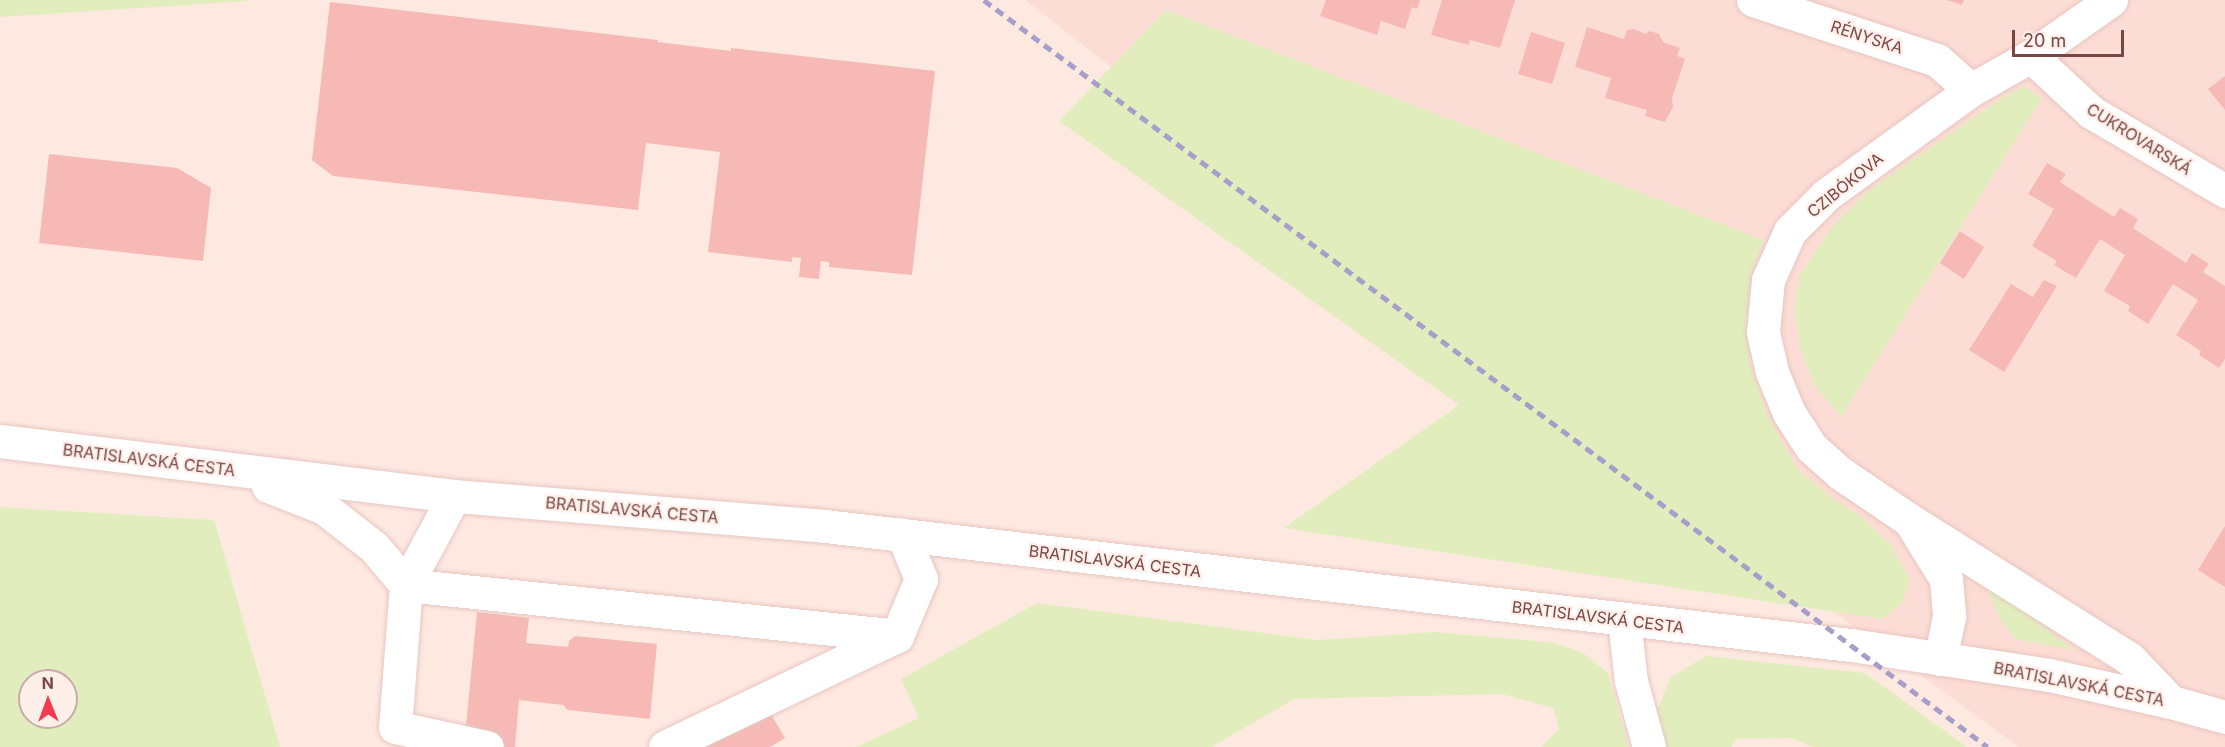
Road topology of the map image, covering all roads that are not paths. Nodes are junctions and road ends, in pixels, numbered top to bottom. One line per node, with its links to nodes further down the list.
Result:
1 (1754, 0): 4 (street, RÉNYSKA)
2 (2111, 0): 3 (street, CZIBÓKOVA)
3 (2031, 56): 4 (street, CZIBÓKOVA); 5 (street, CUKROVARSKÁ)
4 (1971, 90): 9 (street, CZIBÓKOVA)
5 (2225, 191)
6 (0, 441): 7 (street, BRATISLAVSKÁ CESTA)
7 (226, 469): 8 (street, BRATISLAVSKÁ CESTA); 11 (street)
8 (454, 496): 10 (street, BRATISLAVSKÁ CESTA); 11 (street)
9 (1908, 519): 14 (street, CZIBÓKOVA); 15 (street)
10 (903, 536): 12 (street, BRATISLAVSKÁ CESTA); 13 (street)
11 (406, 585): 13 (street); 17 (street)
12 (1624, 621): 14 (street, BRATISLAVSKÁ CESTA); 19 (street)
13 (897, 636): 18 (street)
14 (1940, 659): 15 (street, BRATISLAVSKÁ CESTA)
15 (2171, 702): 16 (street, BRATISLAVSKÁ CESTA)
16 (2225, 717)
17 (487, 747)
18 (665, 747)
19 (1649, 747)

